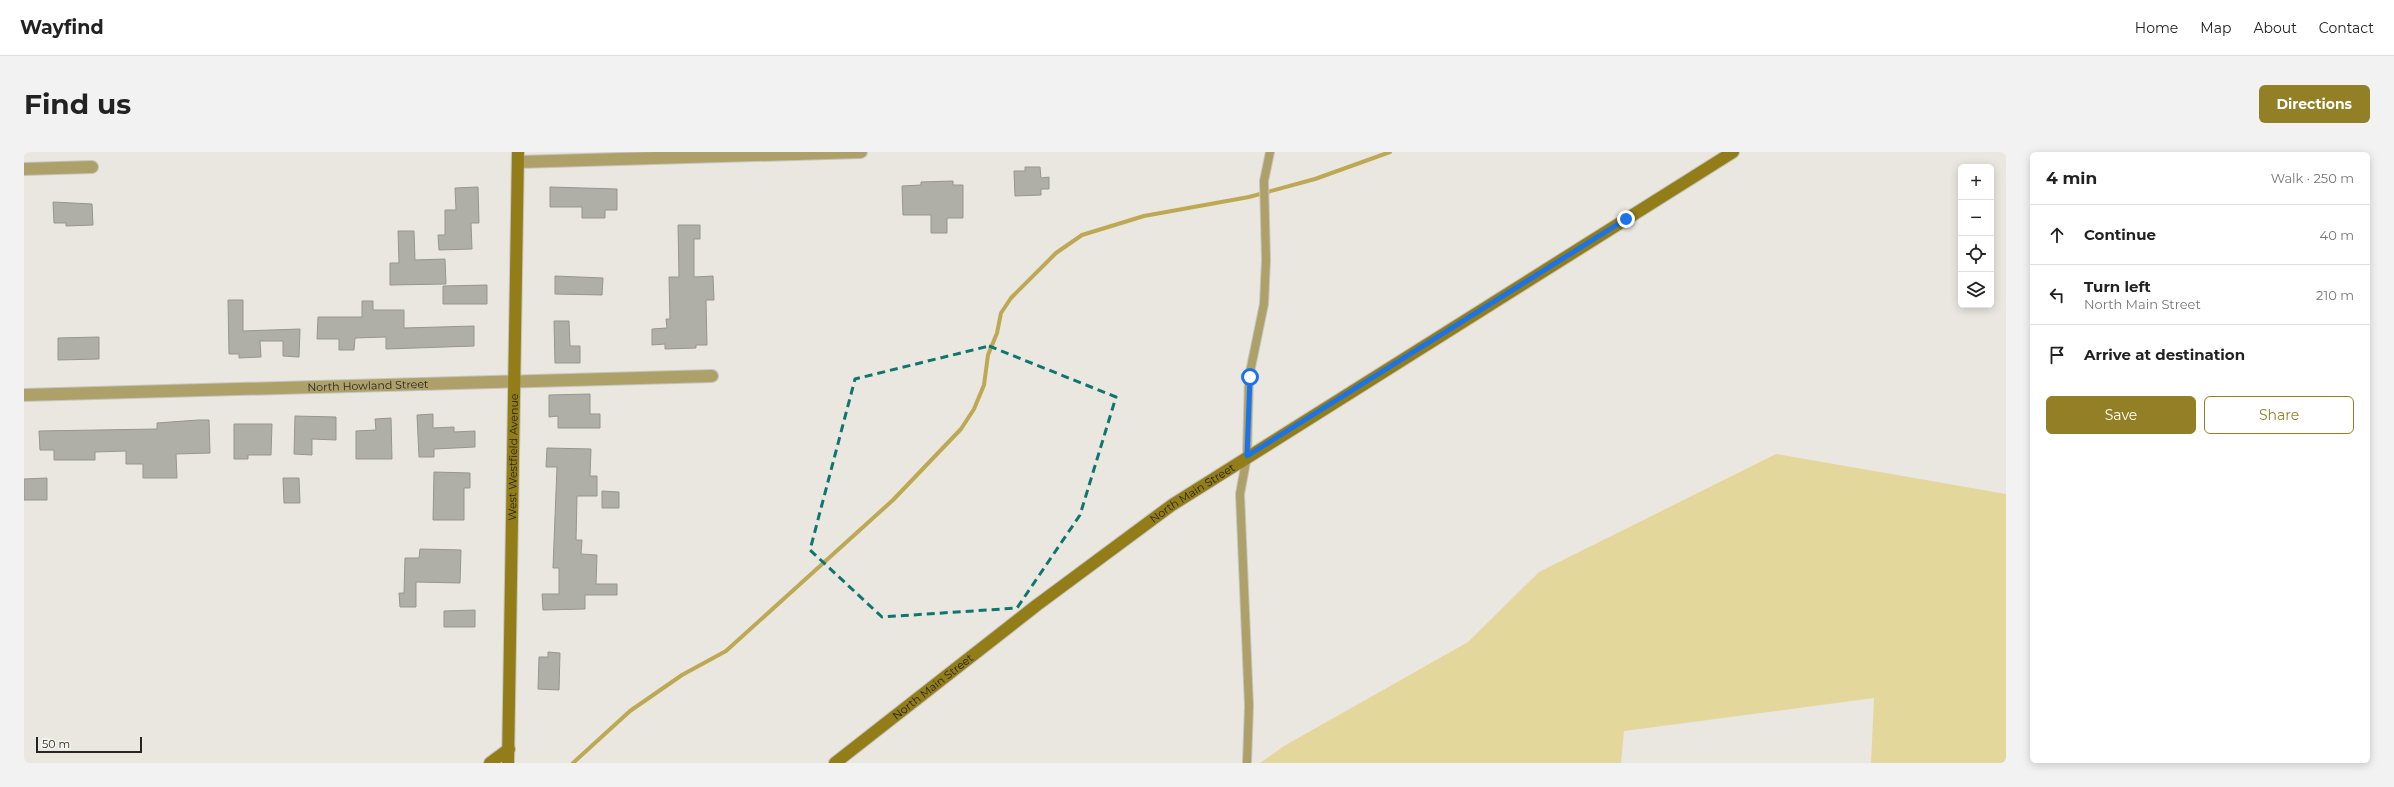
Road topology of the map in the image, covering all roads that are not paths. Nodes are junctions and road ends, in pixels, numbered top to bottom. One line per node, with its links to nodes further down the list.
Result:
1 (861, 152): 4 (street)
2 (1270, 152): 10 (lane)
3 (1733, 152): 10 (main road, North Main Street)
4 (518, 157): 8 (main road, West Westfield Avenue)
5 (92, 167): 6 (street)
6 (24, 169)
7 (712, 376): 8 (street, North Howland Street)
8 (514, 381): 9 (street, North Howland Street); 11 (main road, West Westfield Avenue)
9 (24, 394)
10 (1247, 456): 14 (main road, North Main Street); 15 (lane)
11 (509, 749): 12 (main road); 13 (main road, West Westfield Avenue)
12 (490, 763)
13 (508, 763)
14 (835, 763)
15 (1247, 763)

